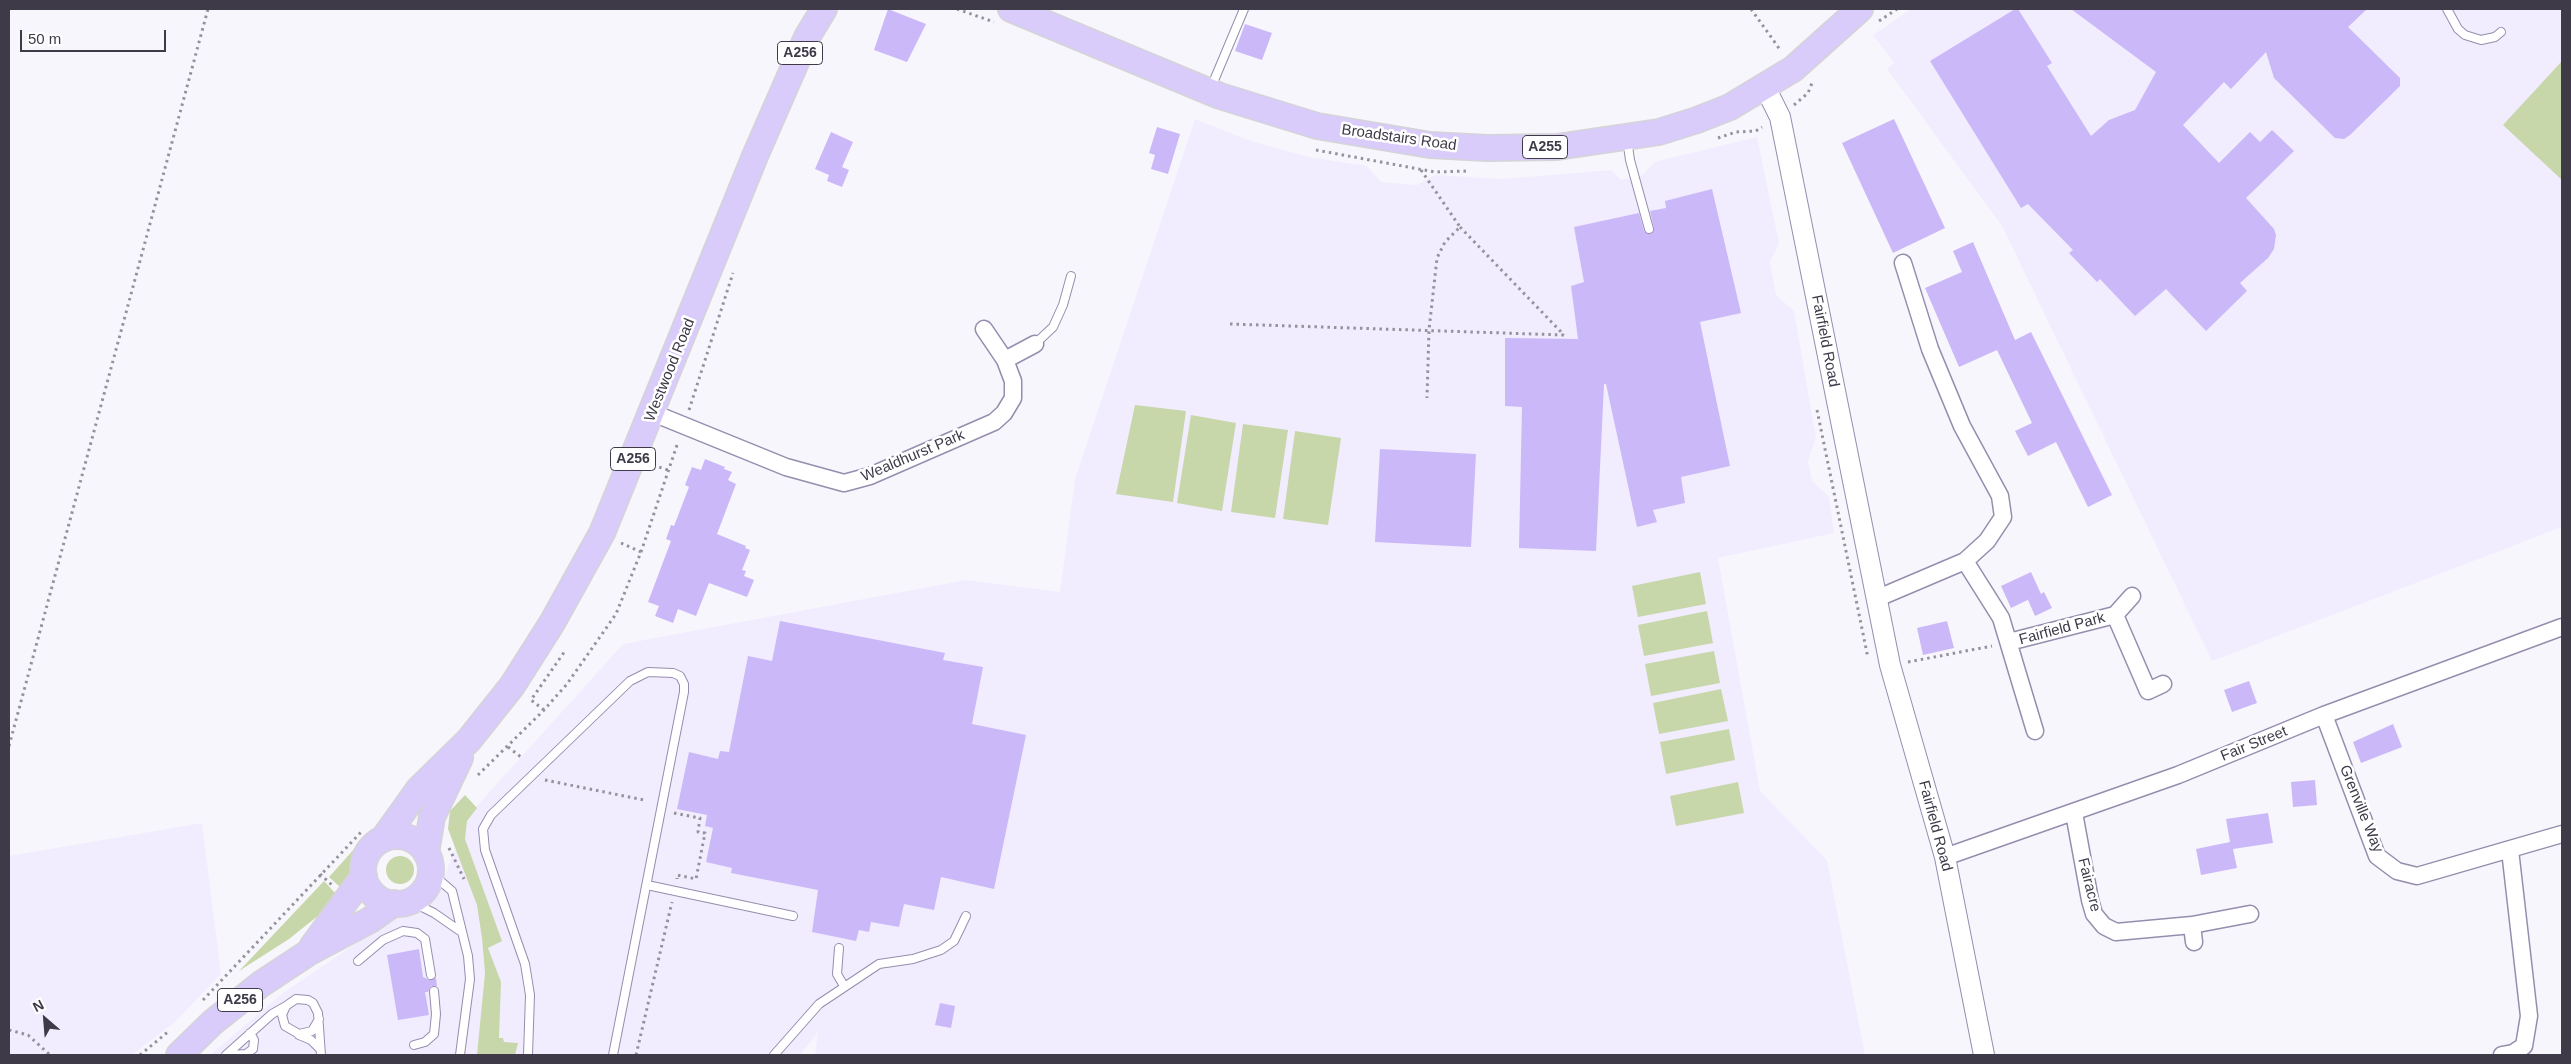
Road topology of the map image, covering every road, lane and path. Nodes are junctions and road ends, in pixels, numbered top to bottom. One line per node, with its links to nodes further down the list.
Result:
1 (208, 9): 41 (path)
2 (824, 9): 27 (main road, Westwood Road / A256)
3 (956, 9): 8 (path)
4 (1244, 9): 12 (lane)
5 (1751, 9): 10 (path)
6 (1860, 9): 10 (main road, Broadstairs Road / A255)
7 (2447, 9): 9 (lane)
8 (1006, 17): 12 (main road, Broadstairs Road / A255)
9 (2501, 32)
10 (1793, 69): 11 (main road, Broadstairs Road / A255)
11 (1765, 87): 15 (main road, Broadstairs Road / A255); 30 (street, Fairfield Road)
12 (1209, 92): 15 (main road, Broadstairs Road / A255)
13 (1756, 130): 14 (path)
14 (1736, 132)
15 (1626, 137): 18 (lane)
16 (1421, 170): 17 (path)
17 (1460, 226): 23 (path); 23 (path)
18 (1649, 230)
19 (1903, 262): 28 (street)
20 (1071, 276): 24 (lane)
21 (1230, 324): 23 (path)
22 (984, 329): 25 (street, Wealdhurst Park)
23 (1430, 330): 26 (path)
24 (1035, 344): 25 (street)
25 (1005, 360): 27 (street, Wealdhurst Park)
26 (1427, 398)
27 (653, 413): 40 (main road, Westwood Road / A256)
28 (1965, 562): 30 (street); 33 (street, Fairfield Park)
29 (2132, 596): 31 (street, Fairfield Park)
30 (1878, 598): 35 (street, Fairfield Road)
31 (2115, 615): 33 (street, Fairfield Park); 36 (street, Fairfield Park)
32 (2562, 627): 38 (street, Fair Street)
33 (2010, 642): 35 (path); 39 (street, Fairfield Park)
34 (565, 651): 37 (path)
35 (1890, 665): 51 (street, Fairfield Road)
36 (2163, 684)
37 (544, 710)
38 (2324, 715): 47 (street, Fair Street); 50 (street, Grenville Way)
39 (2034, 731)
40 (469, 740): 48 (main road, Westwood Road / A256); 52 (main road, Westwood Road / A256)
41 (9, 746)
42 (508, 747): 43 (path)
43 (521, 757)
44 (542, 779): 45 (path)
45 (644, 800)
46 (674, 806): 55 (path)
47 (2074, 813): 51 (street, Fair Street); 60 (street, Fairacre)
48 (376, 831): 52 (main road); 53 (main road); 69 (path)
49 (2562, 834): 50 (street, Grenville Way)
50 (2510, 850): 77 (street)
51 (1945, 857): 89 (street, Fairfield Road)
52 (428, 863): 56 (main road); 61 (lane)
53 (364, 876): 56 (main road); 64 (main road, A256)
54 (647, 885): 55 (lane); 85 (lane); 86 (lane)
55 (674, 891): 58 (lane); 87 (path)
56 (402, 902): 61 (lane); 64 (main road, A256)
57 (2250, 914): 60 (street, Fairacre)
58 (793, 916)
59 (966, 916): 67 (lane)
60 (2192, 925): 62 (street)
61 (460, 931): 84 (lane)
62 (2194, 942)
63 (839, 948): 67 (lane)
64 (308, 953): 81 (main road, A256)
65 (358, 961): 66 (lane)
66 (431, 976)
67 (844, 986): 88 (lane)
68 (434, 991): 76 (lane)
69 (198, 1004)
70 (286, 1006): 71 (lane); 74 (lane); 75 (lane)
71 (318, 1019): 75 (lane); 78 (lane)
72 (9, 1030): 79 (path)
73 (171, 1030): 80 (path)
74 (250, 1033): 82 (lane); 83 (lane)
75 (299, 1034): 78 (lane)
76 (414, 1045)
77 (2528, 1050): 90 (street)
78 (320, 1052)
79 (50, 1055)
80 (140, 1055)
81 (179, 1055)
82 (226, 1055)
83 (230, 1055)
84 (460, 1055)
85 (528, 1055)
86 (613, 1055)
87 (636, 1055)
88 (774, 1055)
89 (1984, 1055)
90 (2502, 1055)

